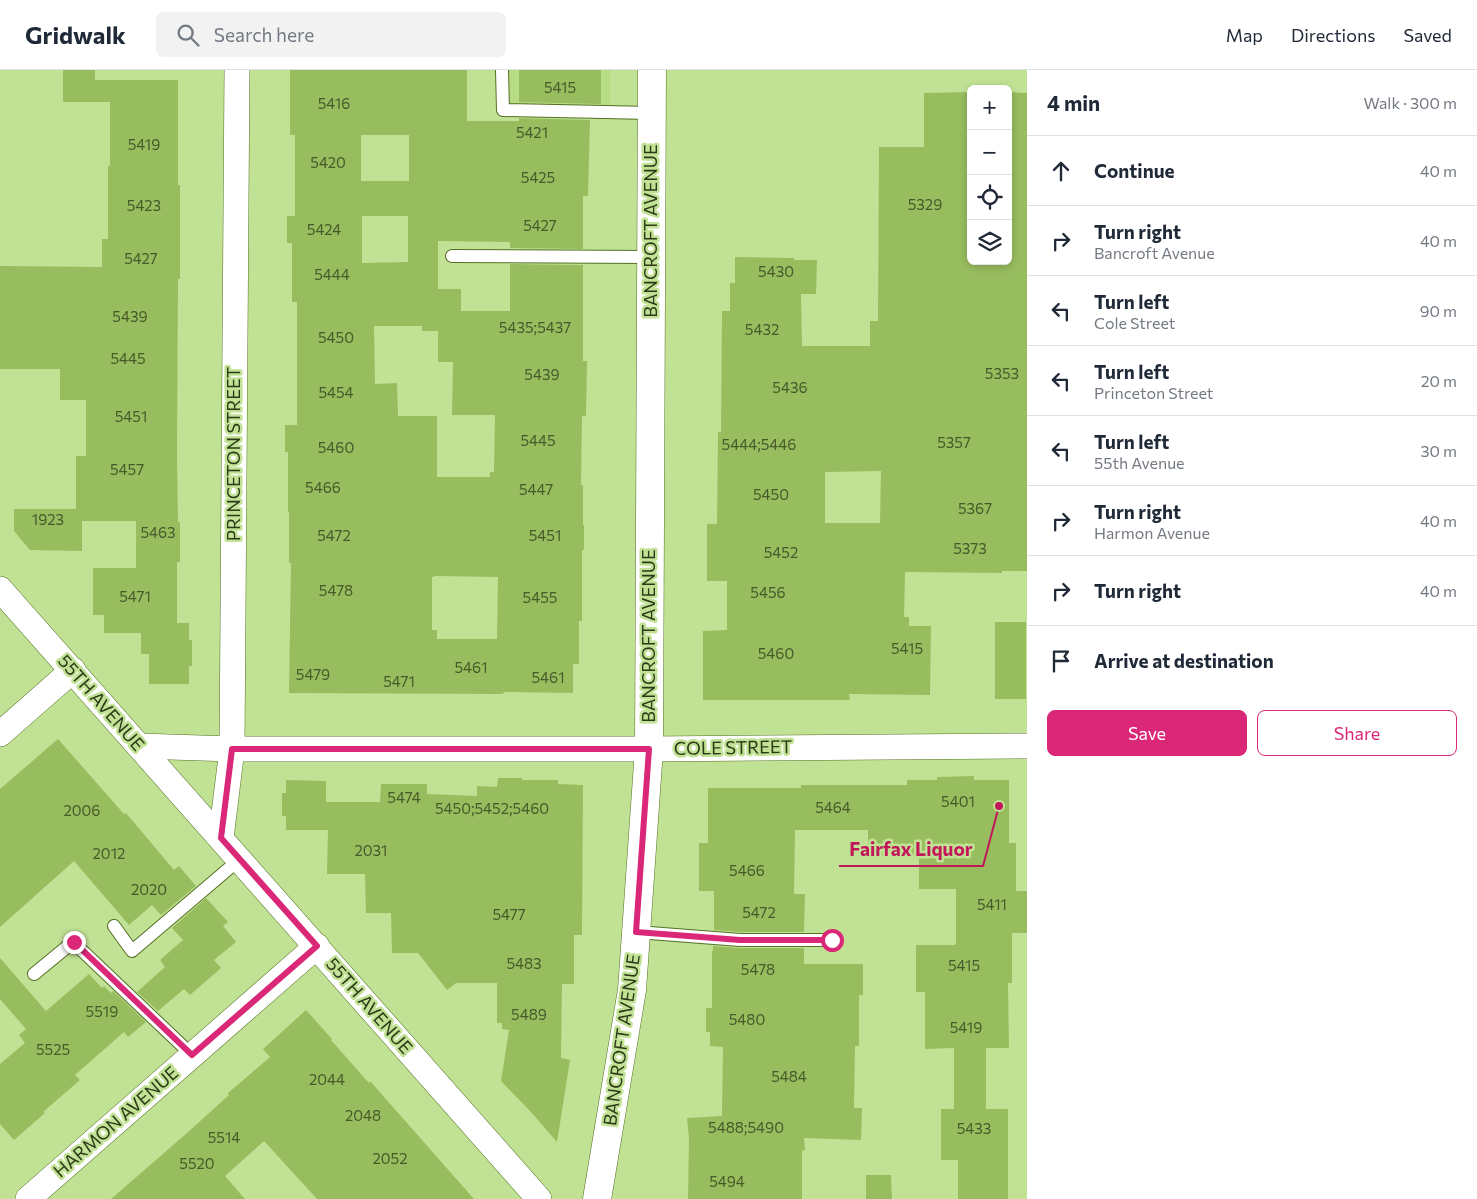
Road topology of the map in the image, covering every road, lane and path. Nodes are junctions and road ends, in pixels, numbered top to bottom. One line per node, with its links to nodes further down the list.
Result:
1 (237, 70): 12 (street, PRINCETON STREET)
2 (502, 70): 4 (lane)
3 (652, 70): 4 (street, BANCROFT AVENUE)
4 (652, 113): 6 (street, BANCROFT AVENUE)
5 (452, 256): 6 (lane)
6 (651, 257): 13 (street, BANCROFT AVENUE)
7 (0, 589): 8 (street, 55TH AVENUE)
8 (72, 670): 9 (street); 10 (street, 55TH AVENUE)
9 (0, 734)
10 (139, 746): 12 (street, COLE STREET); 14 (street, 55TH AVENUE)
11 (1027, 746): 13 (street, COLE STREET)
12 (232, 749): 13 (street, COLE STREET); 14 (street, PRINCETON STREET)
13 (649, 749): 17 (street, BANCROFT AVENUE)
14 (221, 838): 15 (street, 55TH AVENUE)
15 (240, 859): 16 (lane); 19 (street, 55TH AVENUE)
16 (114, 926)
17 (636, 932): 18 (lane); 24 (street, BANCROFT AVENUE)
18 (832, 940)
19 (317, 946): 21 (street, HARMON AVENUE); 23 (street, 55TH AVENUE)
20 (34, 974): 21 (lane)
21 (192, 1055): 22 (street, HARMON AVENUE)
22 (28, 1199)
23 (539, 1199)
24 (597, 1199)

